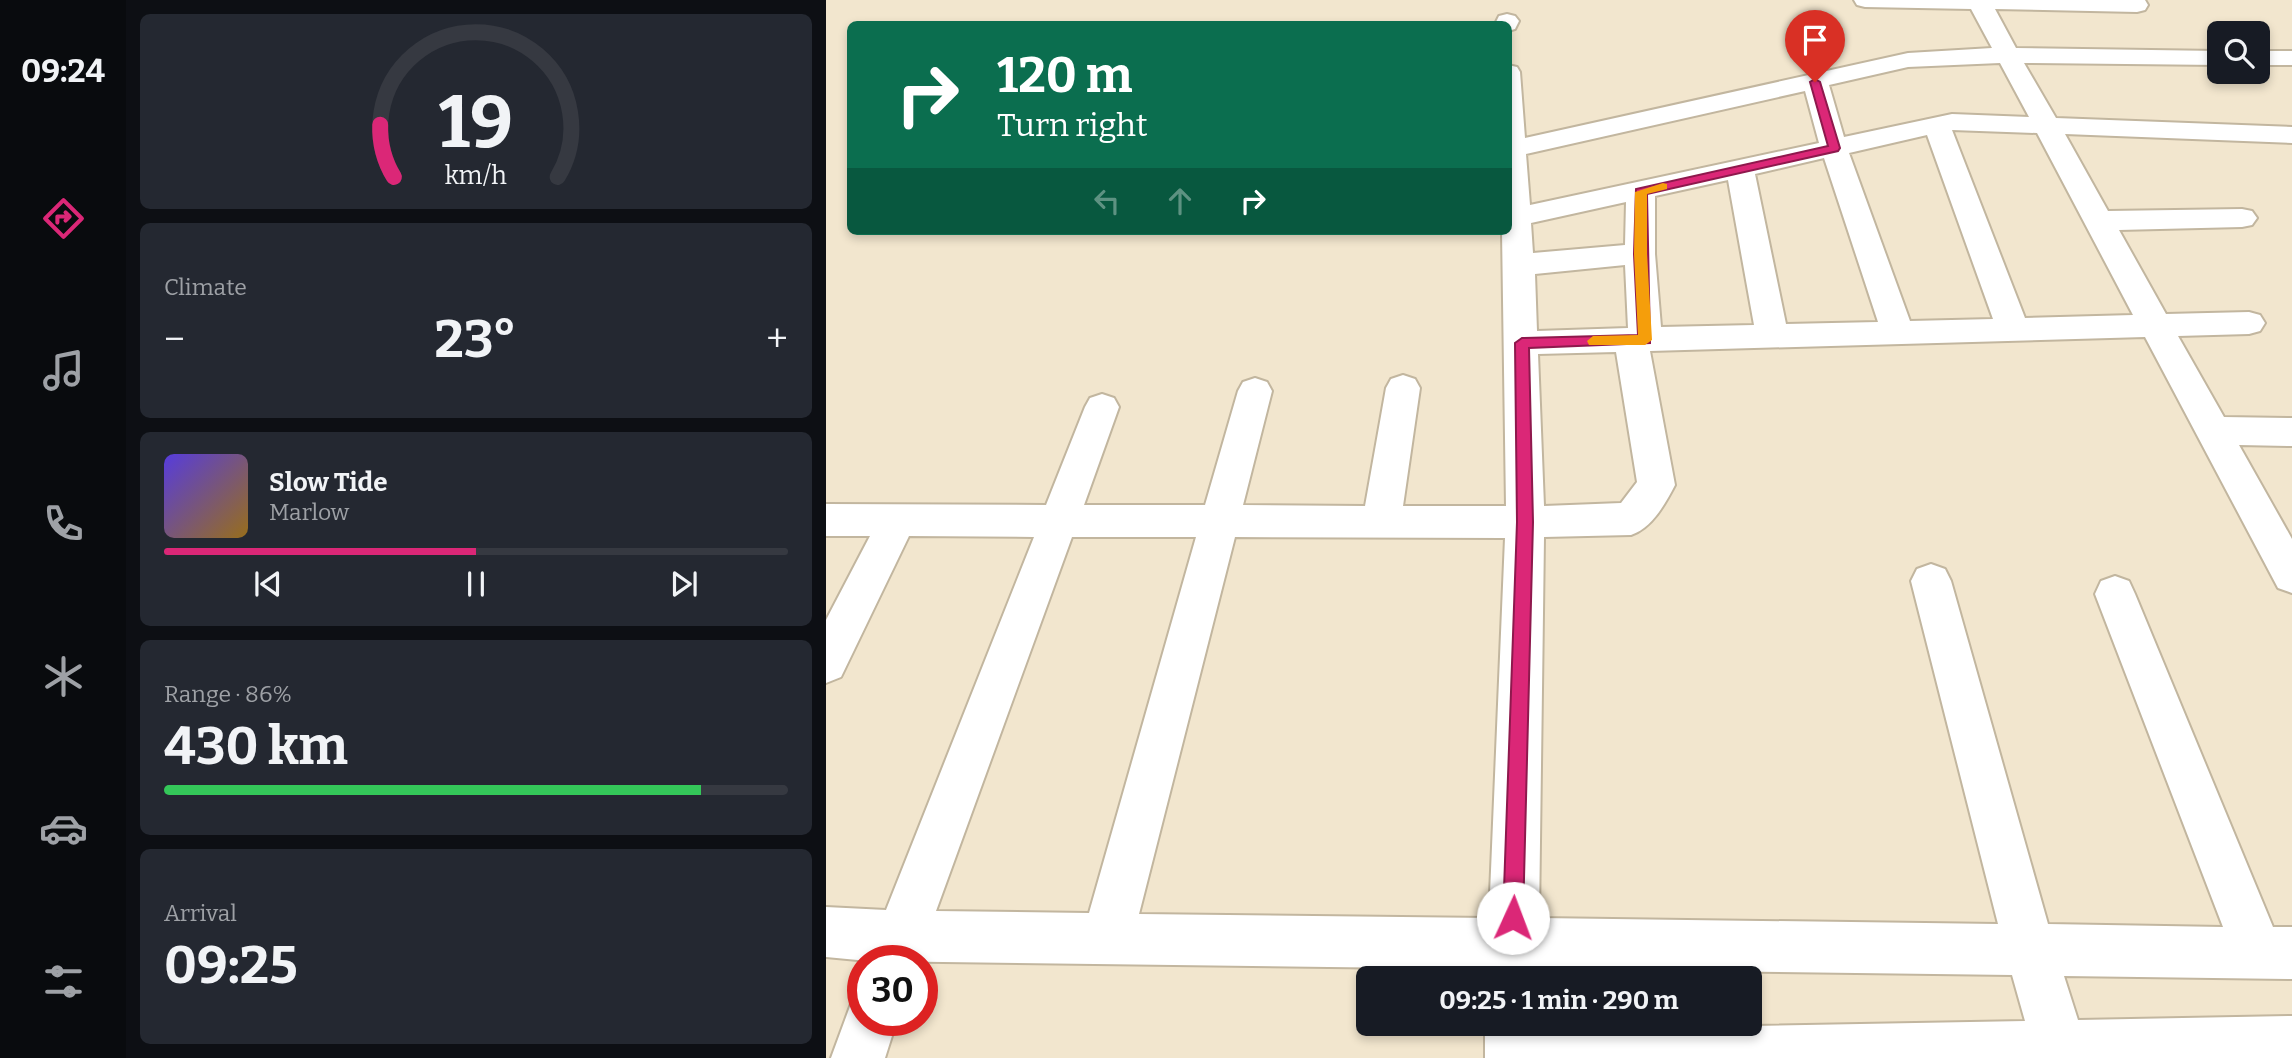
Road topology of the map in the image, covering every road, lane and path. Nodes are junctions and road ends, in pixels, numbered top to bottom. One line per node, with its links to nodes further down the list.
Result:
1 (1865, 0): 2 (street)
2 (1873, 0): 4 (street)
3 (2134, 0): 5 (street)
4 (1978, 2): 5 (street); 6 (street)
5 (2055, 2)
6 (2008, 55): 7 (street); 10 (street); 11 (street)
7 (2207, 58)
8 (2270, 58): 9 (street)
9 (2292, 58)
10 (1815, 82): 14 (street); 15 (street)
11 (2046, 125): 12 (street); 13 (street); 21 (street)
12 (1937, 126): 14 (street); 26 (street)
13 (2292, 135)
14 (1835, 148): 17 (street); 27 (street)
15 (1512, 150)
16 (1512, 169): 19 (street)
17 (1740, 169): 18 (street); 28 (street)
18 (1641, 192): 19 (street); 22 (street)
19 (1517, 217): 23 (street)
20 (2242, 218): 21 (street)
21 (2098, 220): 24 (street)
22 (1640, 254): 23 (street); 29 (street)
23 (1519, 265): 30 (street)
24 (2154, 323): 25 (street); 26 (street); 34 (street)
25 (2249, 323)
26 (2012, 327): 27 (street)
27 (1898, 332): 28 (street)
28 (1772, 336): 29 (street)
29 (1638, 340): 30 (street); 41 (street)
30 (1522, 343): 41 (street)
31 (1404, 388): 40 (street)
32 (1255, 391): 39 (street)
33 (1102, 407): 38 (street)
34 (2213, 431): 35 (street); 42 (street)
35 (2292, 432)
36 (826, 520): 37 (street)
37 (898, 520): 38 (street); 45 (street)
38 (1059, 520): 39 (street); 49 (street)
39 (1219, 520): 40 (street); 47 (street)
40 (1382, 520): 41 (street)
41 (1525, 522): 53 (street)
42 (2292, 576)
43 (1931, 581): 51 (street)
44 (2115, 594): 52 (street)
45 (826, 663)
46 (826, 932): 48 (street)
47 (1107, 939): 50 (street); 53 (street)
48 (883, 945)
49 (897, 945)
50 (938, 946)
51 (2030, 950): 52 (street); 53 (street); 57 (street)
52 (2276, 954)
53 (1512, 961)
54 (866, 1036): 60 (street)
55 (1512, 1036): 61 (street)
56 (2292, 1044): 57 (street)
57 (2060, 1048): 58 (street)
58 (1844, 1055): 59 (street)
59 (1606, 1057): 61 (street)
60 (858, 1058)
61 (1512, 1058)

